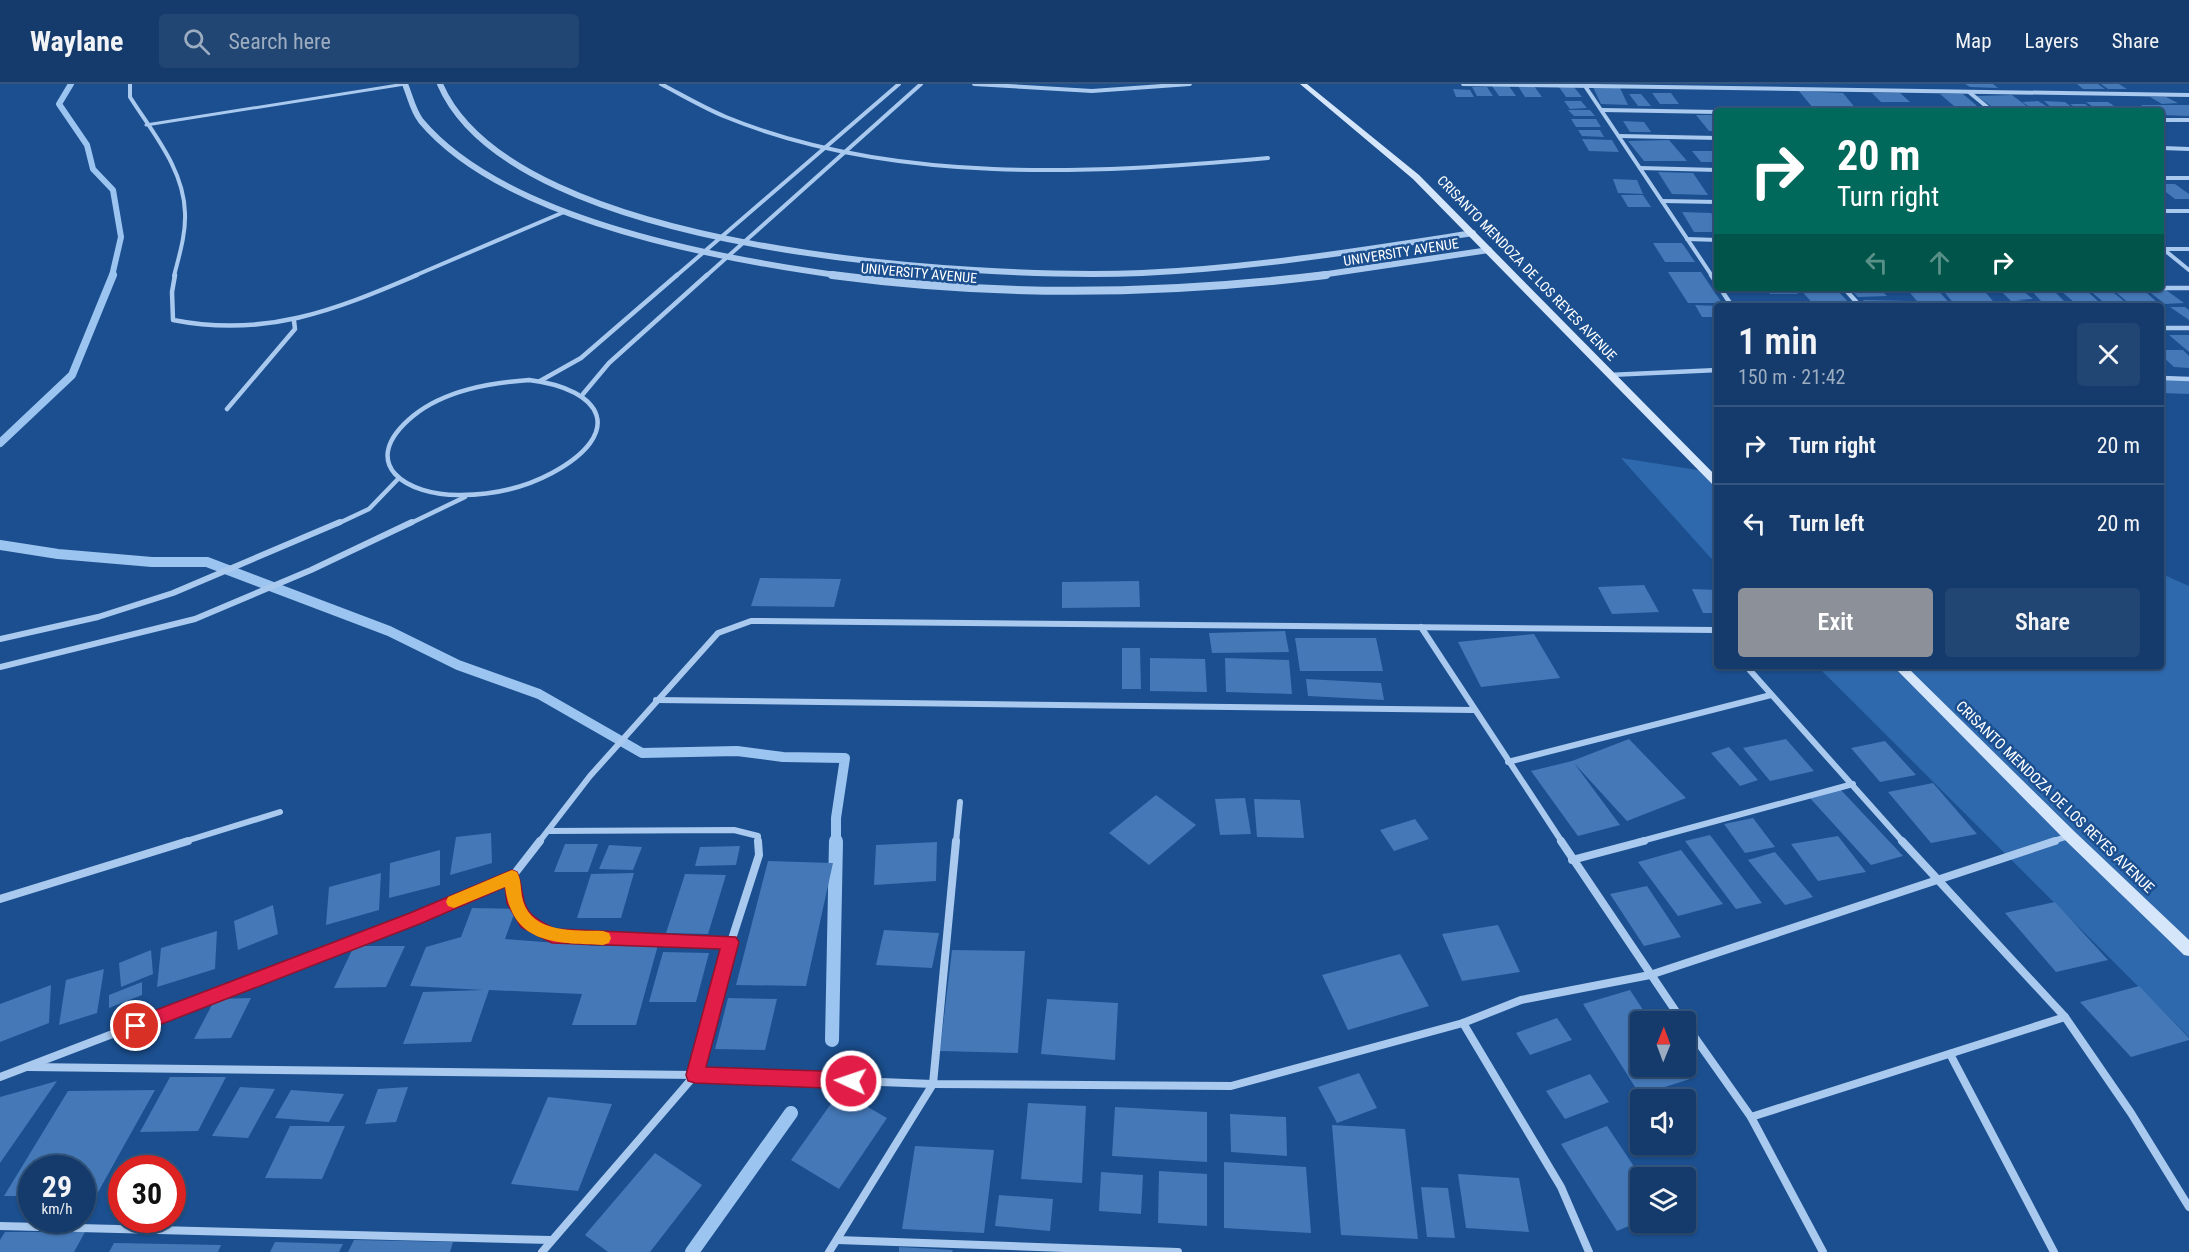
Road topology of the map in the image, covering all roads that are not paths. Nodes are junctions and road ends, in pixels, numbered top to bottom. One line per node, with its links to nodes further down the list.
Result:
1 (130, 84): 20 (street)
2 (405, 84): 20 (lane); 35 (street, UNIVERSITY AVENUE)
3 (440, 84): 38 (street, UNIVERSITY AVENUE)
4 (661, 84): 23 (street)
5 (899, 84): 23 (street)
6 (921, 84): 26 (street)
7 (974, 84): 8 (street)
8 (1190, 84)
9 (1303, 84): 37 (main road, CRISANTO MENDOZA DE LOS REYES AVENUE)
10 (1463, 84): 11 (street)
11 (1522, 84): 12 (street)
12 (1586, 86): 13 (street); 16 (street)
13 (1968, 92): 14 (street); 15 (street)
14 (2189, 95)
15 (1988, 108)
16 (1602, 110): 17 (street); 21 (street)
17 (1714, 112)
18 (2164, 120): 19 (street)
19 (2189, 120)
20 (146, 125): 54 (street)
21 (1619, 136): 22 (street); 28 (street)
22 (1714, 138)
23 (828, 146): 26 (street); 38 (street)
24 (2164, 148): 25 (street)
25 (2189, 149)
26 (847, 150): 27 (street); 41 (street)
27 (1268, 158)
28 (1640, 168): 29 (street); 32 (street)
29 (1714, 170)
30 (2164, 178): 31 (street)
31 (2189, 178)
32 (1662, 201): 33 (street); 39 (street)
33 (1714, 202)
34 (2164, 211): 36 (street)
35 (564, 212): 46 (street, UNIVERSITY AVENUE); 54 (street)
36 (2189, 212)
37 (1473, 233): 41 (street, UNIVERSITY AVENUE); 44 (main road, CRISANTO MENDOZA DE LOS REYES AVENUE)
38 (720, 237): 41 (street, UNIVERSITY AVENUE); 46 (street)
39 (1688, 239): 40 (street); 49 (street)
40 (1714, 240)
41 (744, 241): 47 (street)
42 (2164, 248): 43 (street)
43 (2189, 249)
44 (1489, 250): 47 (street, UNIVERSITY AVENUE); 58 (main road, CRISANTO MENDOZA DE LOS REYES AVENUE)
45 (2164, 250): 48 (street)
46 (703, 252): 47 (street, UNIVERSITY AVENUE); 61 (street)
47 (726, 257): 62 (street)
48 (2189, 270)
49 (1714, 276)
50 (2164, 288): 51 (street)
51 (2189, 288)
52 (1847, 291): 53 (street)
53 (1857, 303)
54 (294, 321): 63 (street)
55 (2164, 328): 56 (street)
56 (2189, 328)
57 (1714, 370): 58 (street)
58 (1608, 375): 65 (main road, CRISANTO MENDOZA DE LOS REYES AVENUE)
59 (2164, 378): 60 (street)
60 (2189, 379)
61 (540, 381): 62 (street); 64 (street)
62 (583, 394): 66 (street)
63 (227, 409)
64 (398, 479): 66 (street); 69 (street)
65 (1714, 480)
66 (469, 495): 70 (street)
67 (1421, 627): 68 (street); 74 (street); 75 (street)
68 (1714, 630)
69 (0, 639)
70 (0, 667)
71 (1749, 669): 73 (street)
72 (1902, 669): 81 (main road, CRISANTO MENDOZA DE LOS REYES AVENUE)
73 (1772, 695): 76 (street); 77 (street)
74 (656, 700): 75 (street); 80 (street)
75 (1473, 710): 76 (street)
76 (1508, 762): 82 (street)
77 (1853, 784): 82 (street); 84 (street)
78 (960, 802): 97 (street)
79 (280, 812): 85 (street)
80 (548, 831): 83 (street); 86 (street)
81 (2070, 836): 84 (street); 87 (main road, CRISANTO MENDOZA DE LOS REYES AVENUE)
82 (1572, 860): 88 (street)
83 (512, 877): 86 (street); 94 (street)
84 (1937, 880): 88 (street); 90 (street)
85 (0, 899)
86 (730, 942): 95 (street)
87 (2189, 950)
88 (1650, 975): 89 (street); 91 (street)
89 (1675, 1011)
90 (2065, 1017): 93 (street); 99 (street)
91 (1463, 1023): 97 (street); 106 (street)
92 (1696, 1040): 98 (street)
93 (1950, 1054): 98 (street); 108 (street)
94 (28, 1067): 95 (street); 96 (street)
95 (695, 1075): 97 (street); 101 (street)
96 (0, 1077)
97 (933, 1084): 102 (street)
98 (1751, 1117): 107 (street)
99 (2189, 1207)
100 (0, 1226): 101 (street)
101 (552, 1240): 103 (street)
102 (837, 1240): 104 (street); 105 (street)
103 (542, 1252)
104 (829, 1252)
105 (1178, 1252)
106 (1589, 1252)
107 (1823, 1252)
108 (2054, 1252)

